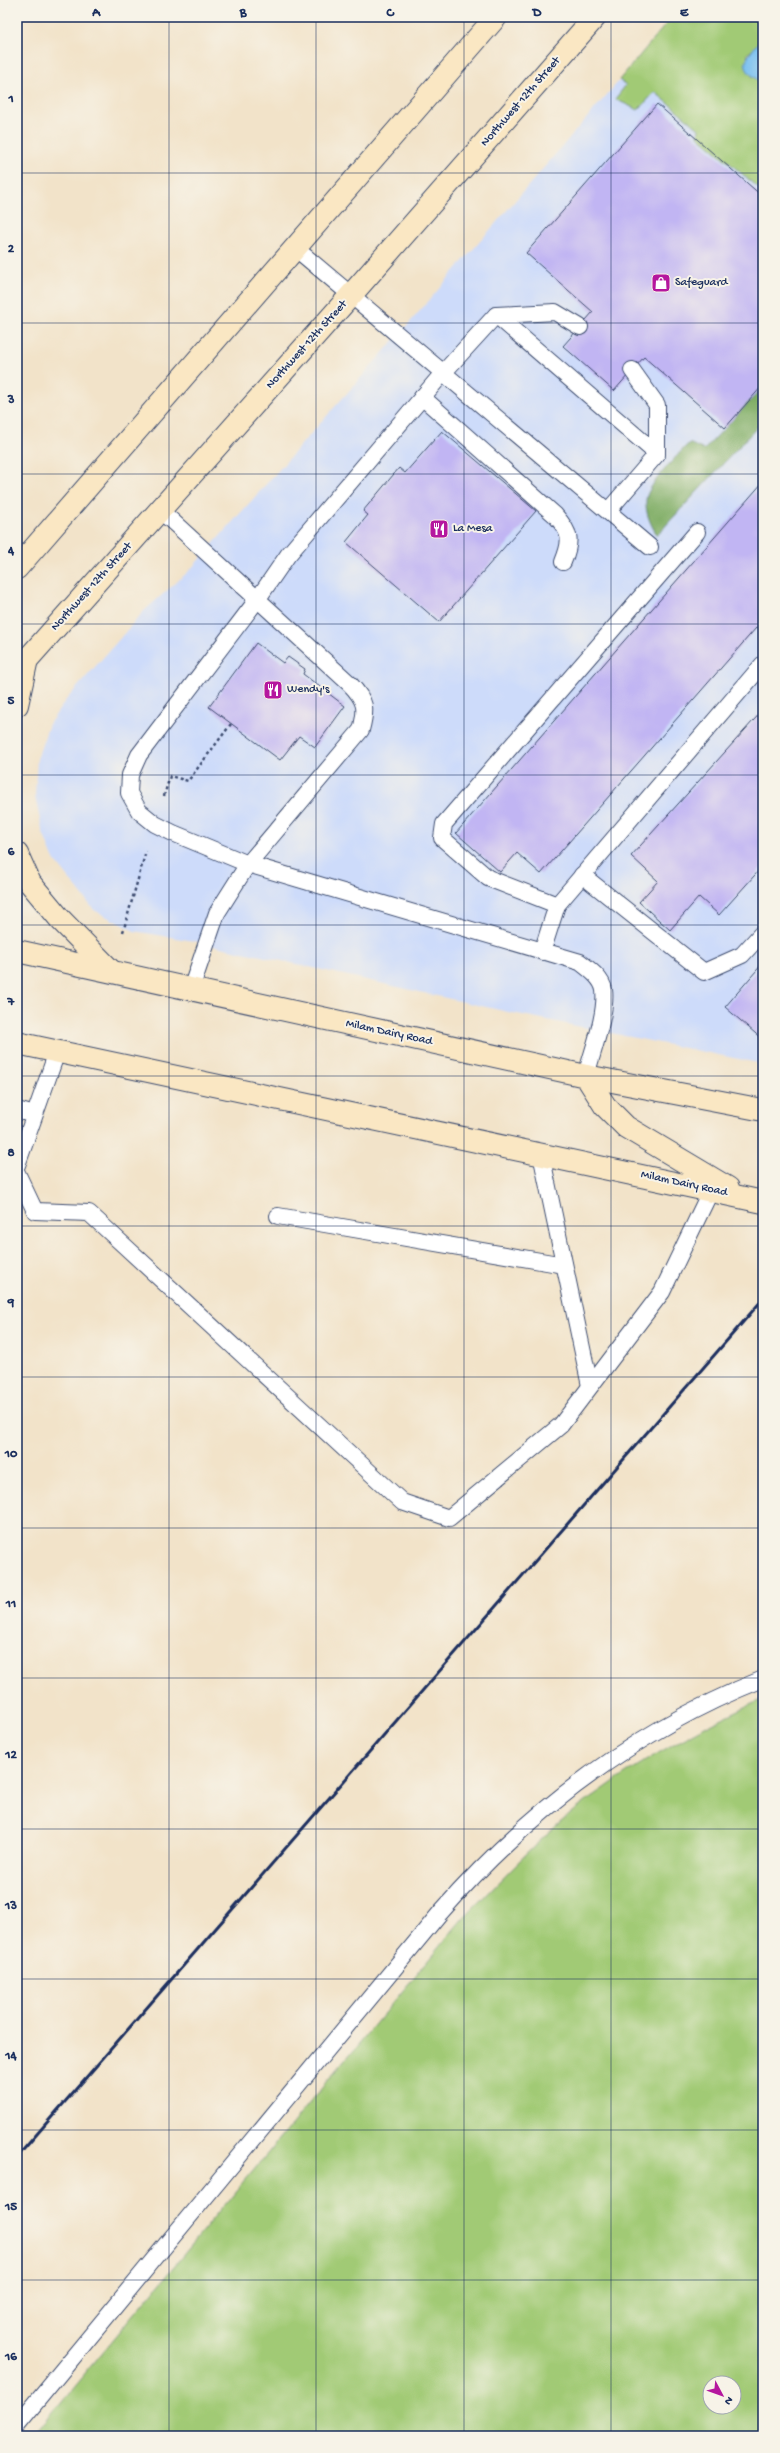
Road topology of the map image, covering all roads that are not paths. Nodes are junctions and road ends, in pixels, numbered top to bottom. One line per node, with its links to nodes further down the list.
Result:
1 (496, 17): 3 (main road)
2 (595, 17): 4 (main road, Northwest 12th Street)
3 (294, 248): 4 (lane); 16 (main road)
4 (351, 296): 8 (lane); 11 (main road, Northwest 12th Street)
5 (496, 315): 6 (lane); 8 (lane); 10 (lane)
6 (580, 327)
7 (632, 370): 10 (lane)
8 (442, 373): 9 (lane); 12 (lane)
9 (422, 397): 15 (lane); 17 (lane)
10 (657, 454): 12 (lane)
11 (160, 510): 17 (lane); 19 (main road, Northwest 12th Street)
12 (608, 511): 14 (lane)
13 (697, 532): 24 (lane)
14 (650, 547)
15 (563, 562)
16 (17, 568)
17 (257, 600): 22 (lane); 22 (lane)
18 (763, 664): 23 (lane)
19 (22, 665): 20 (main road)
20 (17, 705)
21 (17, 854): 28 (main road)
22 (248, 864): 27 (lane); 29 (lane)
23 (582, 875): 24 (lane); 25 (lane)
24 (557, 905): 27 (lane)
25 (763, 932)
26 (17, 951): 28 (main road, Milam Dairy Road)
27 (542, 952): 32 (lane)
28 (111, 971): 29 (main road, Milam Dairy Road)
29 (191, 989): 32 (main road, Milam Dairy Road)
30 (17, 1043): 31 (main road, Milam Dairy Road)
31 (57, 1052): 35 (lane); 36 (main road, Milam Dairy Road)
32 (586, 1076): 34 (main road, Milam Dairy Road); 40 (main road)
33 (17, 1110): 35 (lane)
34 (763, 1110)
35 (34, 1115): 37 (lane)
36 (541, 1154): 39 (main road, Milam Dairy Road); 42 (lane)
37 (17, 1165)
38 (17, 1173): 43 (lane)
39 (711, 1190): 40 (main road, Milam Dairy Road); 43 (lane)
40 (753, 1199)
41 (278, 1216): 42 (lane)
42 (564, 1265): 43 (lane)
43 (590, 1386)
44 (763, 1679): 45 (lane)
45 (17, 2425)

